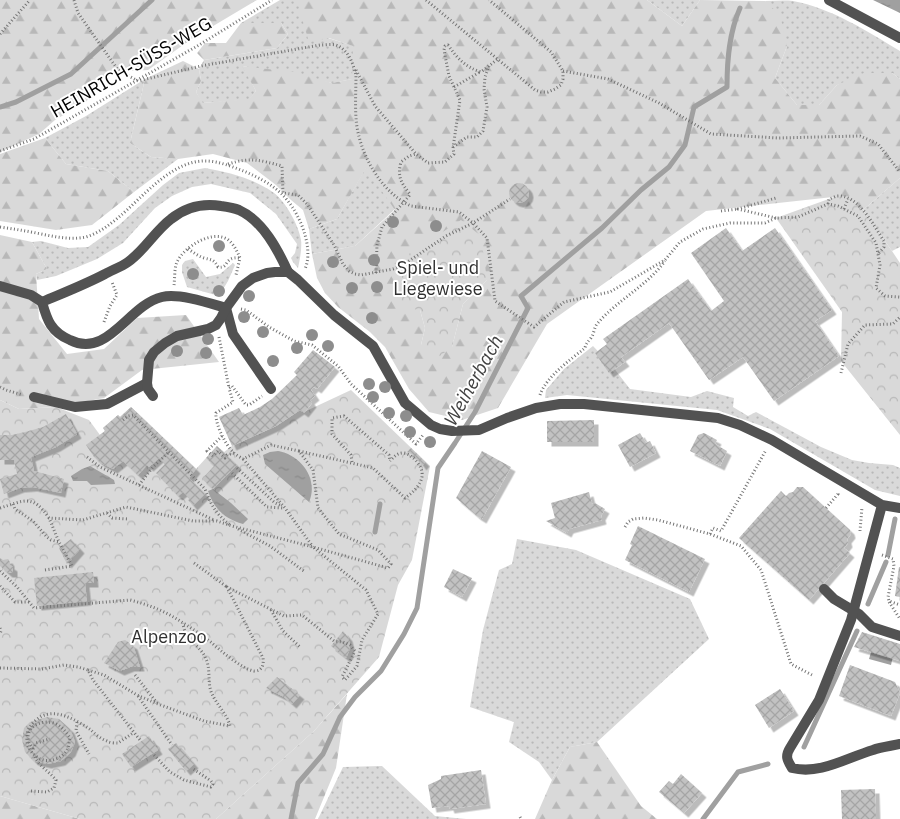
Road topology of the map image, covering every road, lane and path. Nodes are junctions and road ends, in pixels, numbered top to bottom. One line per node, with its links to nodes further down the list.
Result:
1 (30, 0): 7 (path)
2 (74, 0): 14 (path)
3 (272, 0): 14 (path, HEINRICH-SÜSS-WEG)
4 (426, 0): 9 (path)
5 (489, 0): 12 (path)
6 (829, 0): 8 (street)
7 (0, 34)
8 (900, 38)
9 (498, 59): 10 (path); 12 (path)
10 (489, 66): 13 (path); 16 (path)
11 (354, 68): 14 (path); 18 (path); 25 (path)
12 (563, 71): 20 (path)
13 (481, 72): 15 (path); 15 (path)
14 (138, 81): 17 (path, HEINRICH-SÜSS-WEG)
15 (454, 87): 16 (path)
16 (453, 148): 18 (path)
17 (0, 151)
18 (416, 154): 25 (path)
19 (226, 165): 21 (path); 21 (path); 33 (path)
20 (900, 172)
21 (283, 193): 41 (path); 42 (path)
22 (776, 198): 28 (path)
23 (510, 199): 32 (path)
24 (848, 199): 26 (path); 27 (path); 31 (path)
25 (404, 203): 32 (path); 41 (path)
26 (828, 204): 27 (path); 30 (path)
27 (844, 209): 34 (path)
28 (738, 210): 29 (path); 30 (path)
29 (722, 211)
30 (776, 218): 38 (path)
31 (872, 222): 34 (path); 36 (path)
32 (473, 223): 38 (path); 41 (path)
33 (0, 227)
34 (866, 228): 36 (path)
35 (188, 249): 37 (path); 37 (path); 45 (path)
36 (878, 254): 46 (path)
37 (240, 258): 44 (path)
38 (665, 260): 60 (path)
39 (109, 272): 40 (street); 47 (street); 50 (path)
40 (288, 272): 42 (street); 44 (street)
41 (376, 273)
42 (298, 280): 60 (street)
43 (0, 286): 47 (street)
44 (242, 286): 48 (street)
45 (172, 296): 47 (street); 48 (street)
46 (900, 297)
47 (42, 302)
48 (226, 308): 51 (street); 56 (street); 63 (path)
49 (900, 317): 52 (path)
50 (103, 325)
51 (216, 325): 53 (street); 55 (path)
52 (841, 373)
53 (147, 383): 57 (street); 58 (street)
54 (0, 387): 58 (path)
55 (229, 388): 59 (path); 62 (path)
56 (271, 389)
57 (153, 396)
58 (34, 397)
59 (249, 405)
60 (536, 408): 75 (street)
61 (123, 420): 66 (path)
62 (222, 436): 67 (path); 67 (path)
63 (416, 444)
64 (768, 448): 89 (path)
65 (299, 451): 69 (path); 70 (path); 91 (path)
66 (169, 452): 73 (path); 86 (path)
67 (234, 453): 69 (path)
68 (87, 457): 73 (path)
69 (244, 459): 79 (path)
70 (352, 462): 70 (path)
71 (237, 468): 79 (path)
72 (232, 473): 79 (path)
73 (139, 485): 85 (path)
74 (832, 488): 80 (path)
75 (864, 494): 77 (street); 88 (path)
76 (13, 504): 78 (path); 83 (path); 90 (path)
77 (882, 506): 81 (street); 92 (street)
78 (0, 508)
79 (285, 508): 91 (path)
80 (826, 508)
81 (900, 508)
82 (107, 513): 83 (path); 84 (path); 85 (path)
83 (49, 518): 90 (path)
84 (128, 519)
85 (217, 521): 86 (path)
86 (232, 526): 91 (path); 96 (path)
87 (626, 527): 89 (path)
88 (860, 531)
89 (710, 534): 114 (path)
90 (59, 542): 94 (path)
91 (313, 547): 103 (path)
92 (870, 550): 100 (path); 104 (street)
93 (194, 563): 98 (path)
94 (45, 570)
95 (0, 571): 101 (path)
96 (305, 572)
97 (0, 586): 101 (path)
98 (226, 587): 103 (path); 106 (path)
99 (824, 589): 104 (street)
100 (889, 601): 102 (path); 105 (path)
101 (30, 602): 106 (path)
102 (900, 604)
103 (271, 609): 110 (path)
104 (854, 610): 109 (street); 114 (street)
105 (900, 619)
106 (183, 623): 116 (path)
107 (0, 628): 108 (path)
108 (0, 634)
109 (900, 636)
110 (300, 647)
111 (0, 668): 112 (path)
112 (88, 670): 115 (path); 118 (path)
113 (135, 675): 116 (path)
114 (826, 682): 121 (street)
115 (137, 695): 116 (path); 122 (path)
116 (158, 704)
117 (77, 722): 118 (path); 123 (path); 124 (path)
118 (133, 733): 120 (path)
119 (50, 739): 123 (path)
120 (140, 740)
121 (900, 744)
122 (172, 745)
123 (33, 749): 127 (path)
124 (89, 754)
125 (154, 755): 126 (path)
126 (192, 768)
127 (31, 791)

